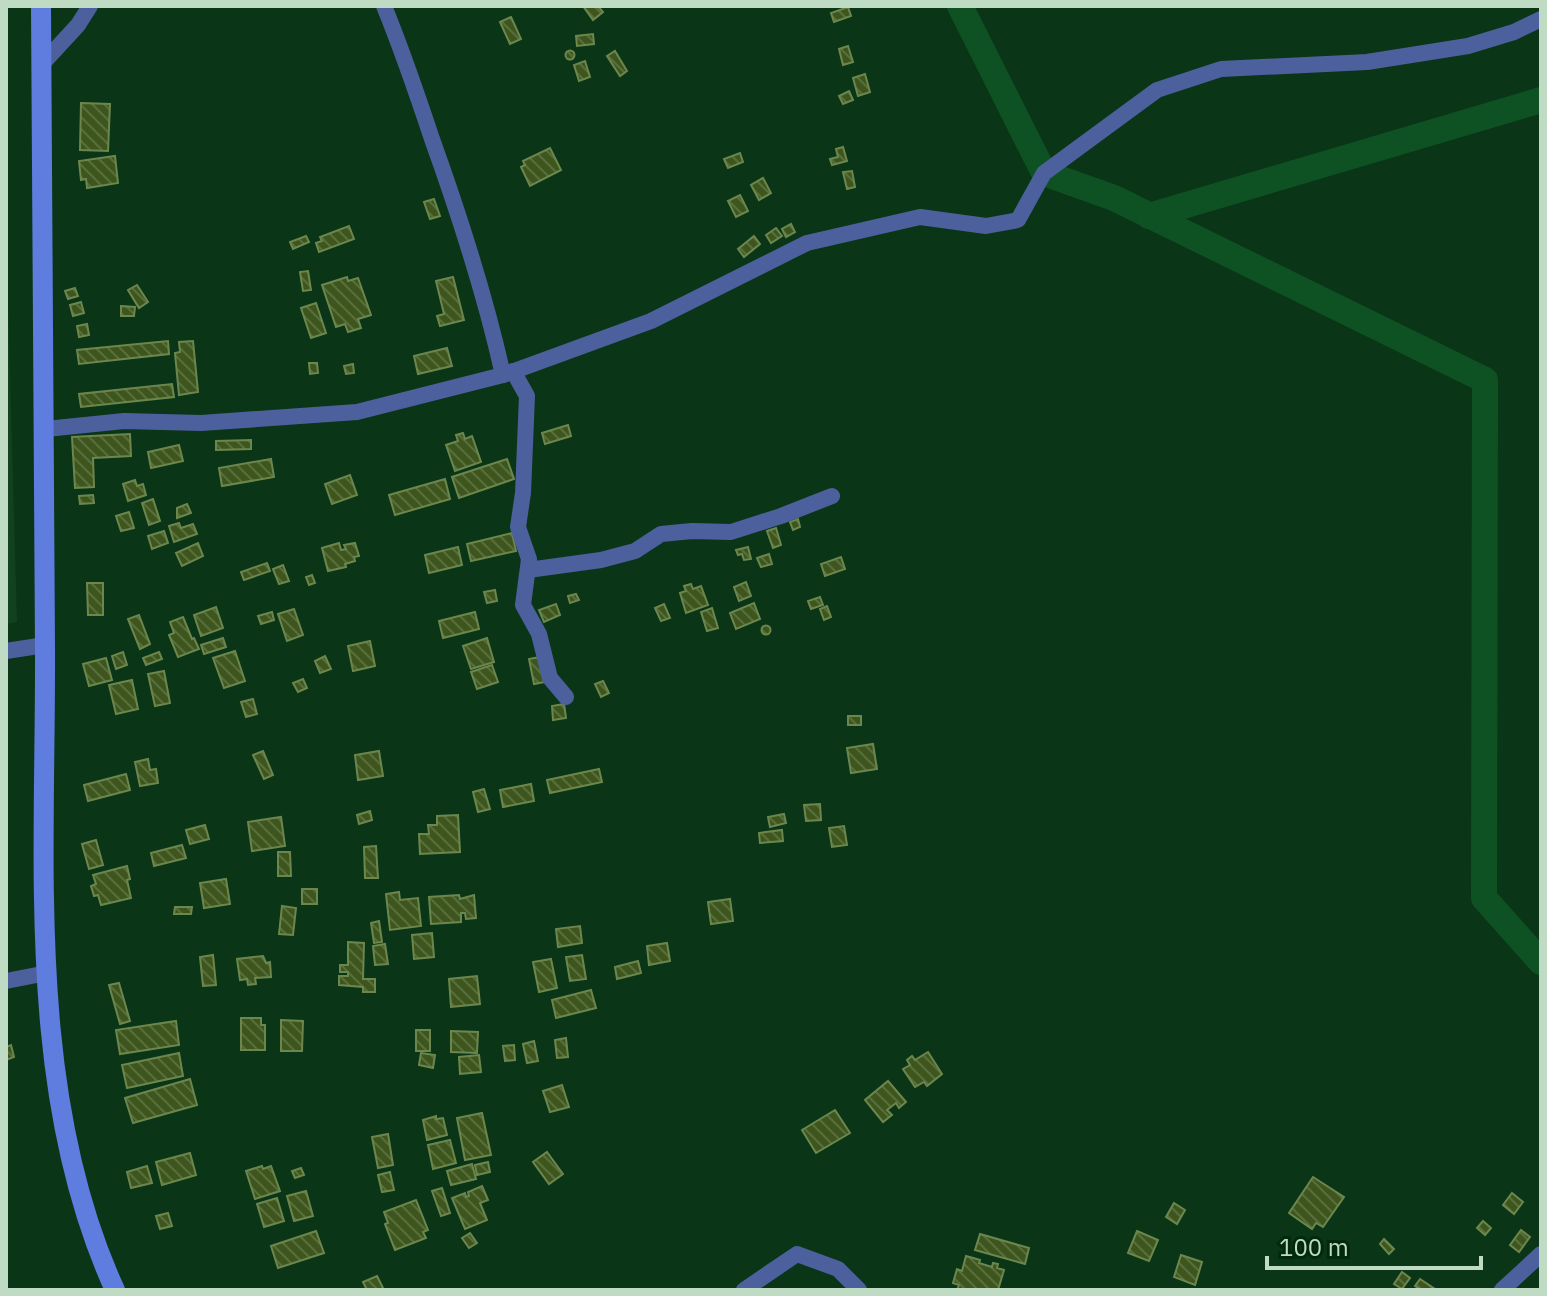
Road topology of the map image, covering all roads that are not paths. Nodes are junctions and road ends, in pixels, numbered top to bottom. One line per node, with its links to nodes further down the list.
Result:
1 (41, 6): 5 (main road)
2 (90, 6): 5 (street)
3 (384, 6): 6 (street)
4 (1541, 19): 6 (street)
5 (42, 64): 7 (main road)
6 (508, 373): 7 (street); 9 (street)
7 (46, 429): 10 (main road)
8 (832, 496): 9 (street)
9 (528, 570): 12 (street)
10 (45, 645): 11 (street); 13 (main road)
11 (6, 651)
12 (566, 697)
13 (47, 973): 14 (street); 16 (main road)
14 (6, 981)
15 (1541, 1254): 19 (street)
16 (115, 1290)
17 (744, 1290): 18 (street)
18 (859, 1290)
19 (1502, 1290)

